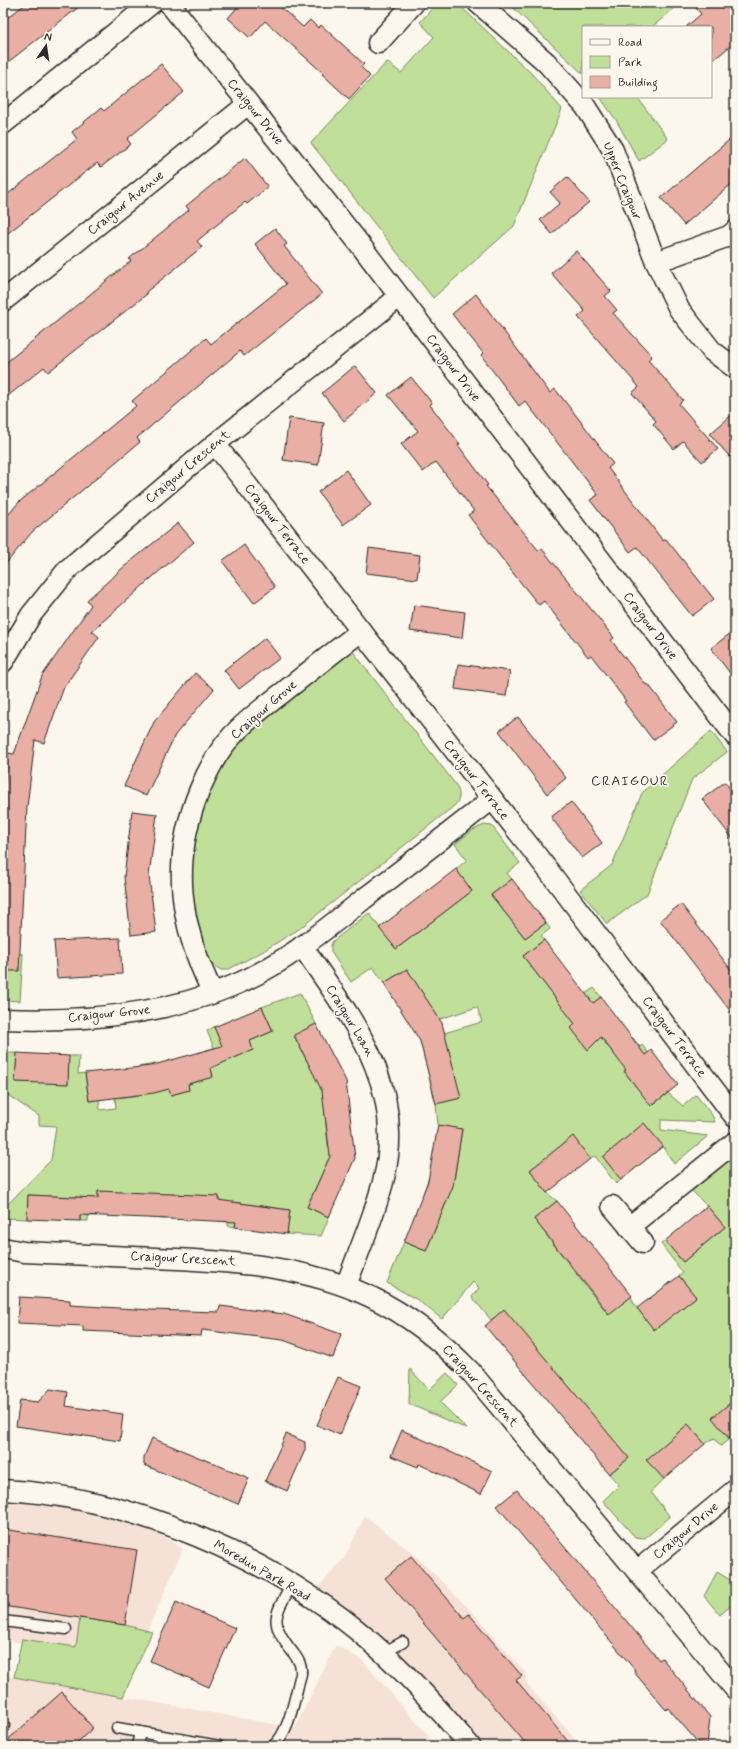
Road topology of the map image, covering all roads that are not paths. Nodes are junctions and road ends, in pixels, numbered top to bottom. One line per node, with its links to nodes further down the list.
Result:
1 (152, 3): 7 (street)
2 (169, 3): 6 (street, Craigour Drive)
3 (414, 3): 5 (street)
4 (478, 3): 9 (street, Upper Craigour)
5 (378, 43)
6 (248, 104): 10 (street, Craigour Drive); 11 (street, Craigour Avenue)
7 (3, 124)
8 (735, 231): 9 (street)
9 (656, 262): 12 (street, Upper Craigour)
10 (399, 297): 13 (street, Craigour Crescent); 16 (street, Craigour Drive)
11 (3, 301)
12 (735, 368)
13 (215, 444): 14 (street, Craigour Terrace); 15 (street, Craigour Crescent)
14 (360, 632): 17 (street, Craigour Terrace); 19 (street, Craigour Grove)
15 (3, 662)
16 (735, 736)
17 (491, 800): 18 (street, Craigour Grove); 21 (street, Craigour Terrace)
18 (302, 946): 19 (street, Craigour Grove); 27 (street, Craigour Loan)
19 (213, 993): 20 (street, Craigour Grove)
20 (3, 1019)
21 (735, 1117)
22 (735, 1142): 24 (street)
23 (612, 1206): 24 (street)
24 (629, 1226): 25 (street)
25 (643, 1243)
26 (3, 1248): 27 (street, Craigour Crescent)
27 (346, 1286): 30 (street, Craigour Crescent)
28 (3, 1490): 31 (street, Moredun Park Road)
29 (735, 1490): 30 (street, Craigour Drive)
30 (637, 1572): 36 (street, Craigour Crescent)
31 (292, 1585): 35 (street, Moredun Park Road); 41 (lane)
32 (3, 1621): 33 (lane)
33 (66, 1629)
34 (403, 1642): 35 (lane)
35 (383, 1653): 42 (street, Moredun Park Road)
36 (735, 1689)
37 (117, 1728): 38 (lane)
38 (140, 1732): 39 (lane); 40 (lane)
39 (137, 1746)
40 (219, 1746)
41 (273, 1746)
42 (470, 1746)

